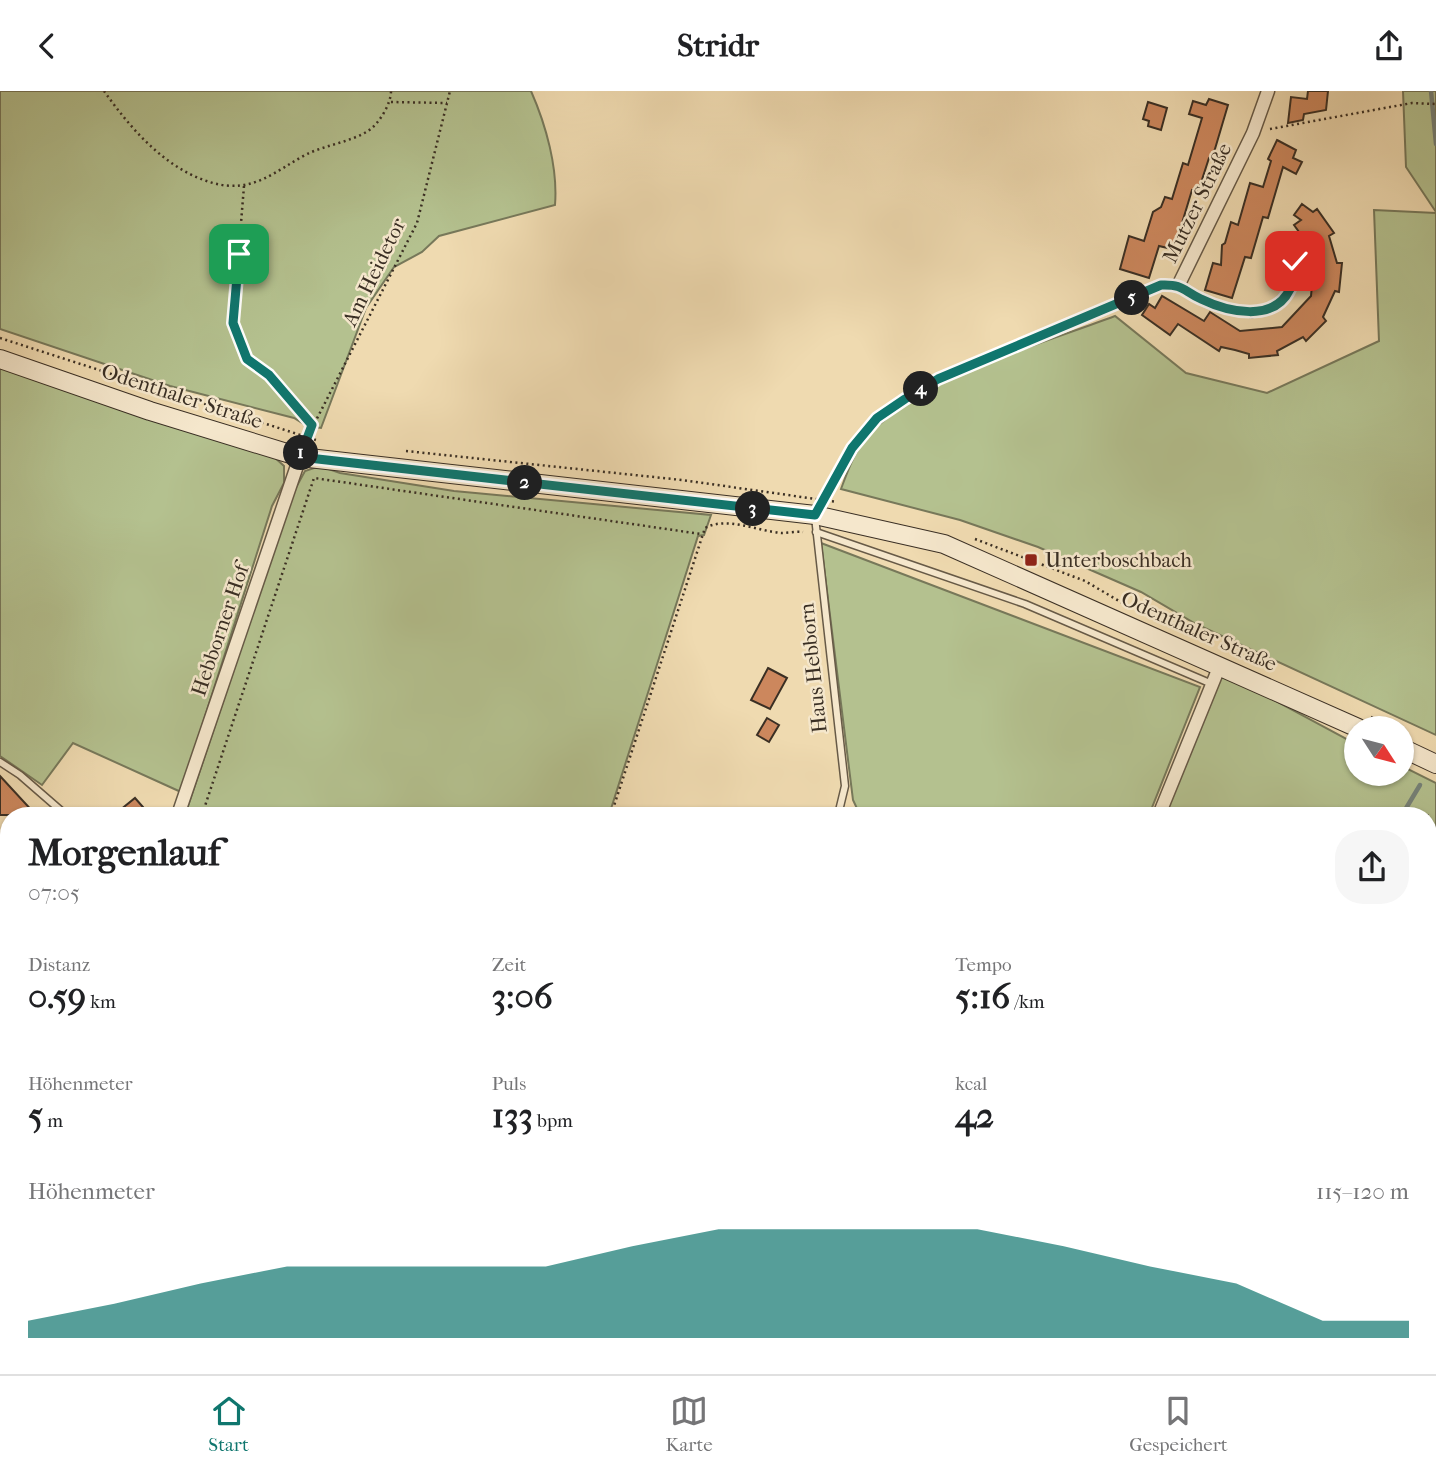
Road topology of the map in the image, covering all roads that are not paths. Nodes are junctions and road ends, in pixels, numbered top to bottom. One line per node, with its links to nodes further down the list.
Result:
1 (1268, 91): 3 (street, Mutzer Straße)
2 (1282, 243): 3 (lane, Mutzer Straße)
3 (1179, 284)
4 (0, 359): 5 (main road, Odenthaler Straße)
5 (300, 457): 6 (main road, Odenthaler Straße); 14 (street, Hebborner Hof)
6 (816, 524): 7 (main road, Odenthaler Straße); 8 (lane); 15 (lane, Haus Hebborn)
7 (1220, 665): 8 (street); 9 (main road, Odenthaler Straße)
8 (1212, 684): 16 (street)
9 (1344, 722)
10 (1414, 754): 12 (main road)
11 (0, 762): 13 (lane)
12 (1436, 764)
13 (57, 807)
14 (181, 807)
15 (840, 807)
16 (1162, 807)

